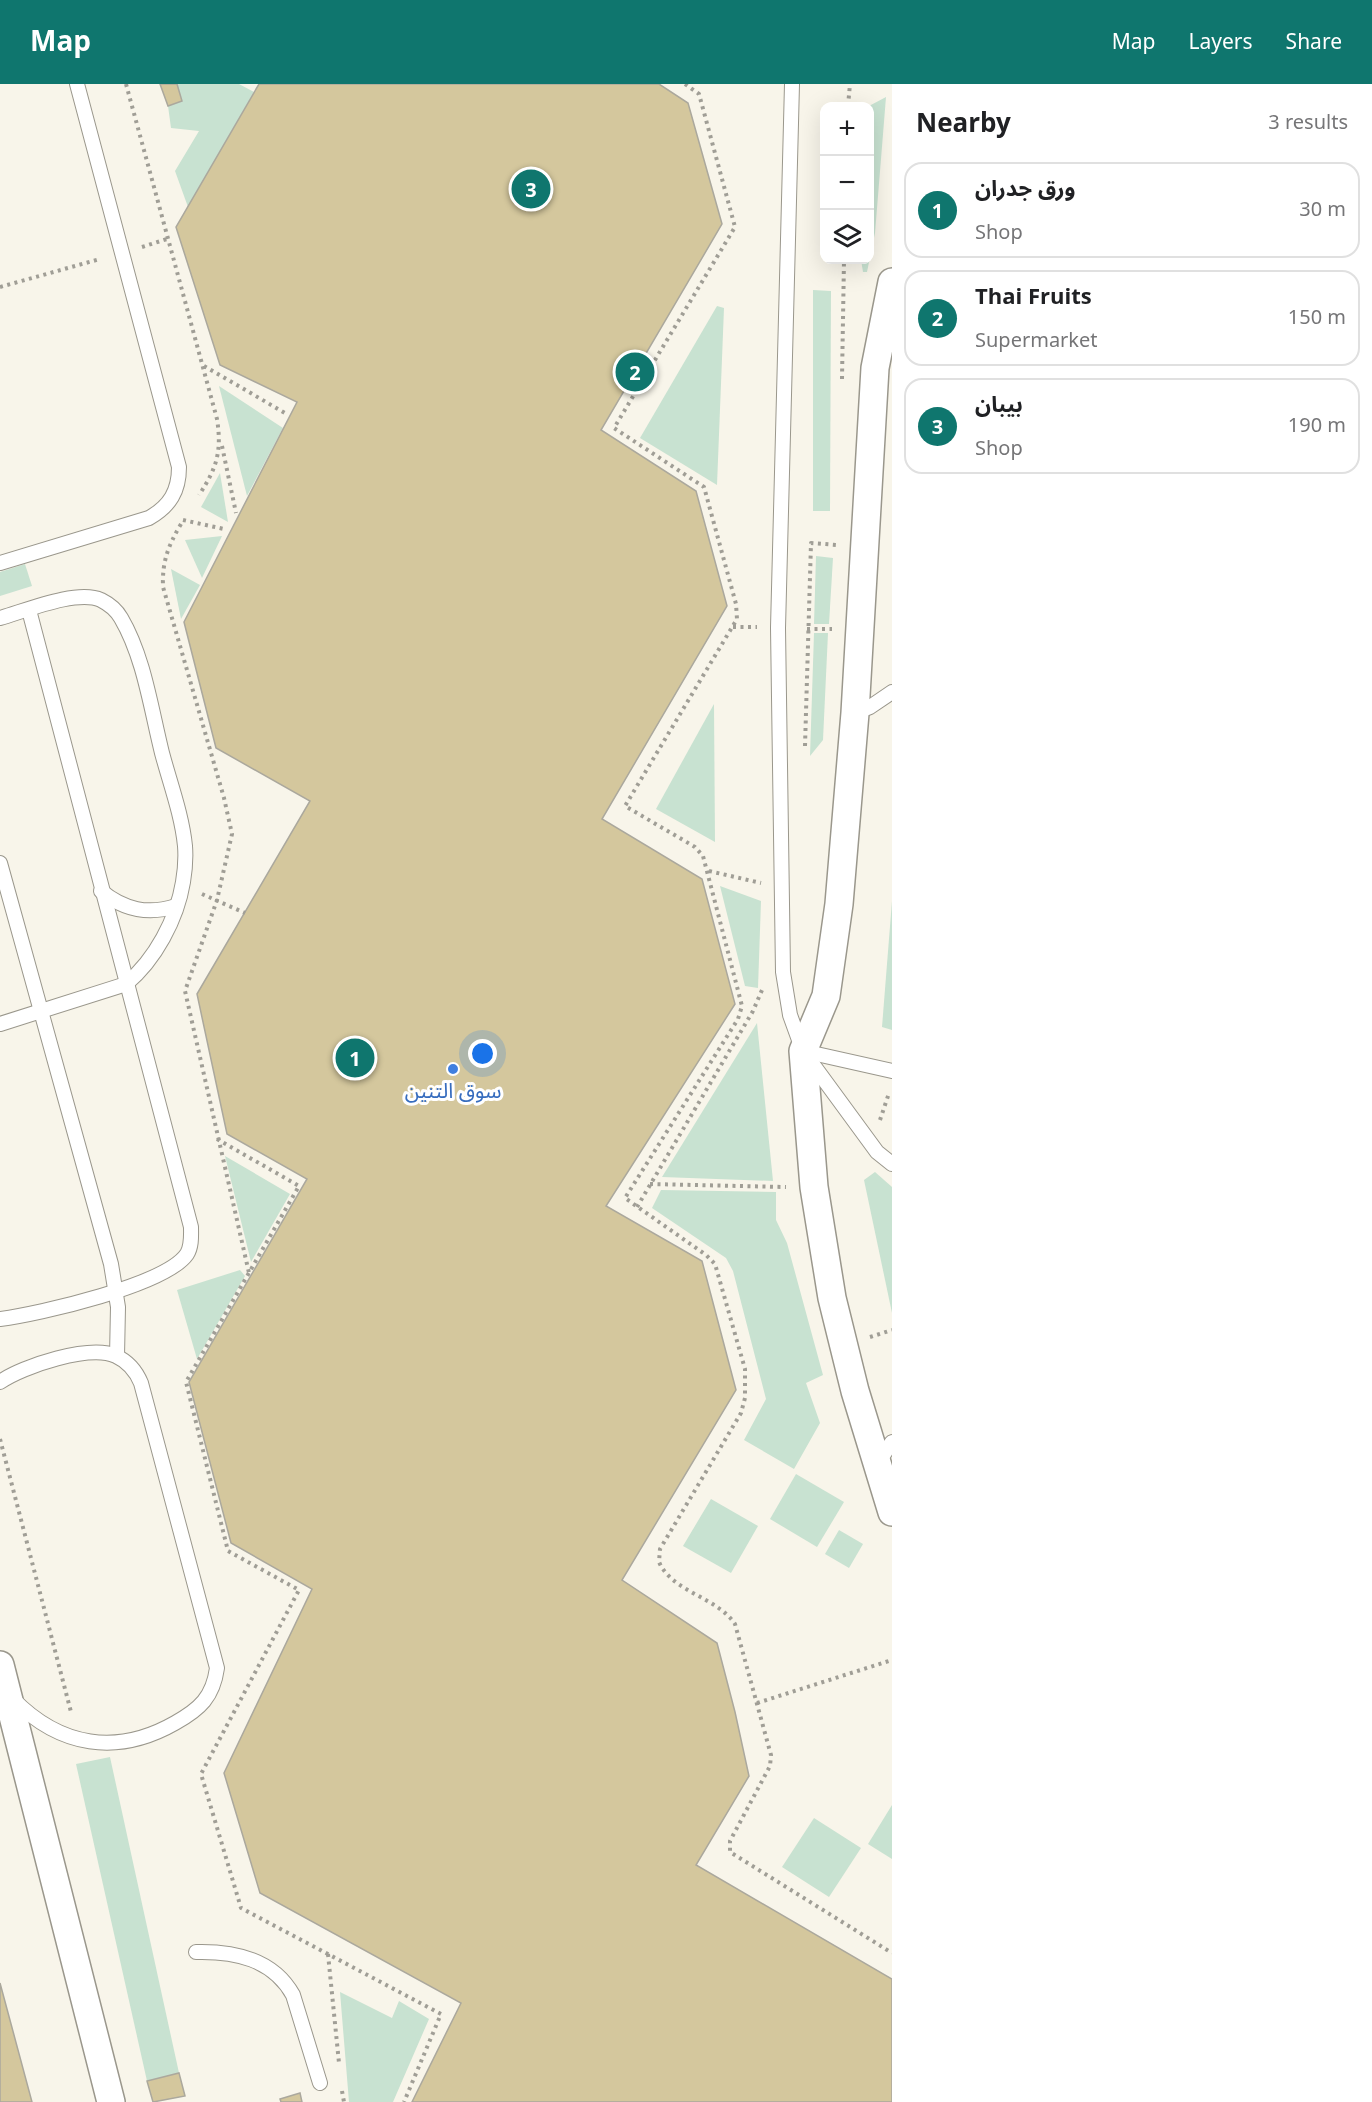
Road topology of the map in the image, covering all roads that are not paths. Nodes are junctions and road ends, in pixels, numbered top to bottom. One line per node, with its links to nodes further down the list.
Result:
1 (77, 84): 5 (lane)
2 (792, 84): 16 (lane)
3 (892, 282): 4 (street)
4 (884, 358): 9 (street)
5 (0, 563)
6 (28, 610): 7 (lane); 11 (lane); 12 (lane)
7 (0, 618)
8 (892, 692): 9 (lane)
9 (855, 713): 16 (street)
10 (0, 863): 14 (lane)
11 (101, 891): 12 (lane); 13 (lane)
12 (176, 906): 13 (lane)
13 (126, 984): 14 (lane); 19 (lane)
14 (41, 1012): 15 (lane); 19 (lane)
15 (0, 1023)
16 (803, 1051): 17 (lane); 18 (lane); 24 (street)
17 (892, 1071)
18 (892, 1164)
19 (116, 1290): 20 (lane); 21 (lane)
20 (0, 1319)
21 (117, 1356): 22 (lane); 27 (lane)
22 (0, 1382)
23 (892, 1442): 24 (lane)
24 (877, 1465): 25 (street)
25 (892, 1512)
26 (0, 1665): 27 (street)
27 (7, 1693): 30 (street)
28 (196, 1952): 29 (lane)
29 (320, 2082)
30 (111, 2102)

